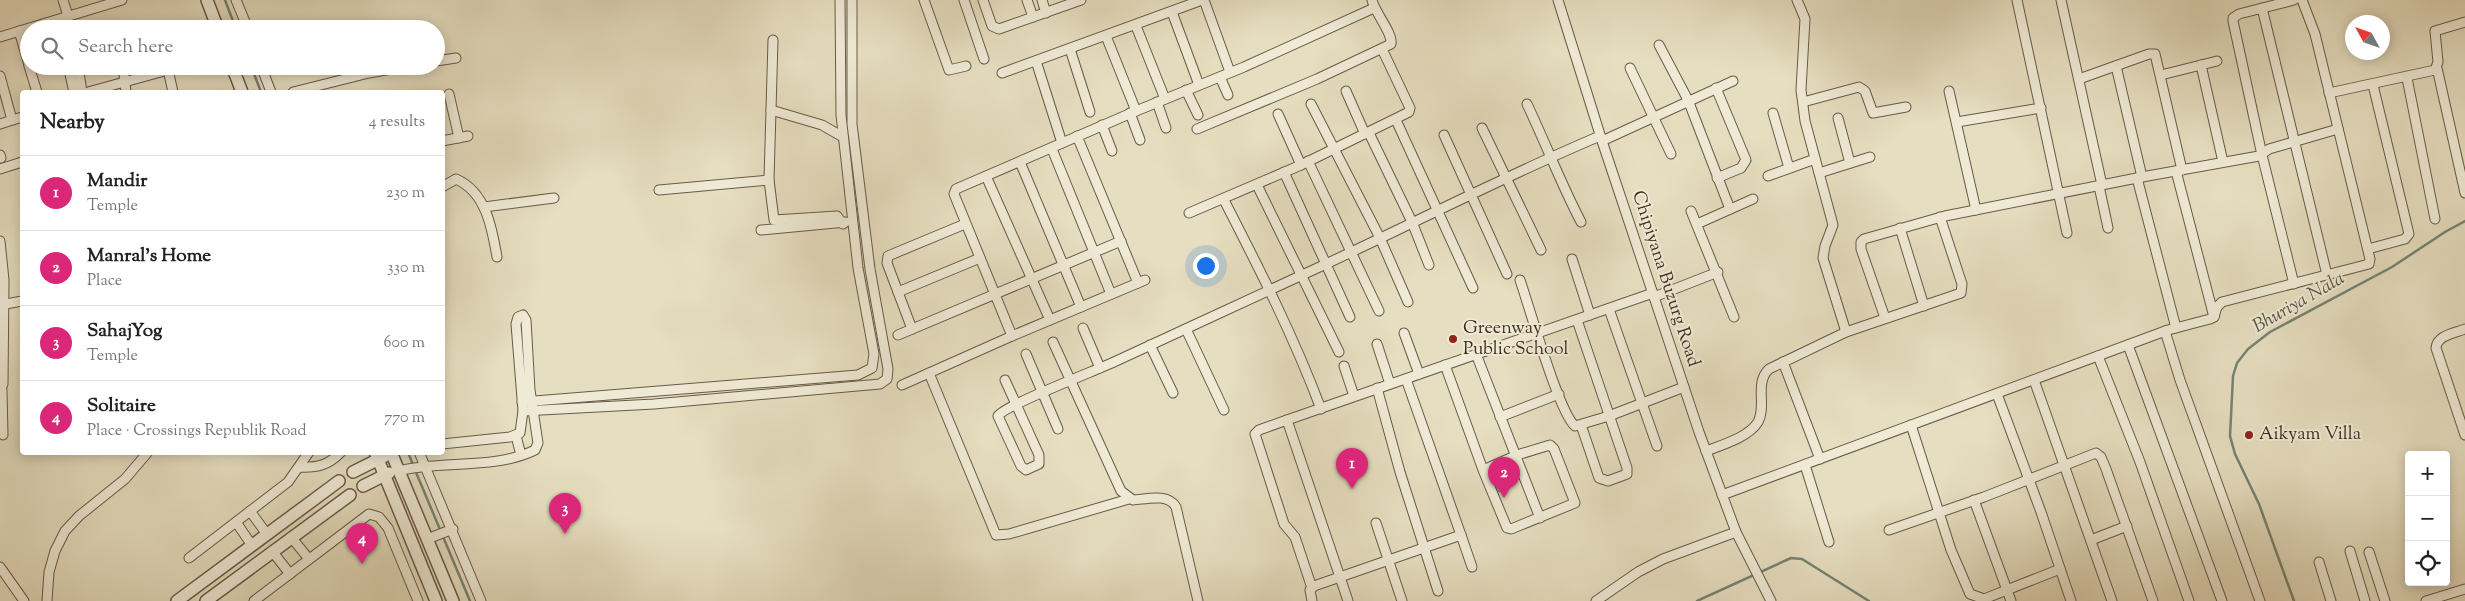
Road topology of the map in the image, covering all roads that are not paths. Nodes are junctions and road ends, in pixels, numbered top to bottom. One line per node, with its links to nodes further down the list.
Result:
1 (63, 0): 26 (street)
2 (122, 0): 20 (street)
3 (207, 0): 29 (street)
4 (236, 0): 30 (street)
5 (840, 0): 99 (street)
6 (852, 0): 100 (street)
7 (924, 0): 48 (street)
8 (964, 0): 43 (street)
9 (983, 0): 27 (street)
10 (1027, 0): 27 (street)
11 (1042, 0): 25 (street)
12 (1080, 0): 25 (street)
13 (1203, 0): 21 (street); 52 (street)
14 (1558, 0): 121 (street, Chipiyana Buzurg Road)
15 (1798, 0): 90 (street)
16 (2017, 0): 94 (street)
17 (2061, 0): 67 (street)
18 (2294, 0): 23 (street)
19 (2302, 0): 85 (street)
20 (108, 2): 26 (street)
21 (1183, 3): 24 (street)
22 (1373, 4): 41 (street); 52 (street)
23 (2262, 8): 124 (street); 130 (street)
24 (1172, 12): 33 (street); 70 (street)
25 (1046, 13): 27 (street)
26 (68, 16): 28 (street)
27 (1033, 17)
28 (62, 20)
29 (215, 20)
30 (244, 20)
31 (2465, 22): 51 (street)
32 (0, 26): 36 (street)
33 (1136, 26): 37 (street); 89 (street)
34 (19, 31): 35 (street); 36 (street)
35 (20, 34)
36 (2, 36)
37 (1106, 36): 40 (street); 97 (street)
38 (773, 40): 95 (street)
39 (1659, 45): 88 (street)
40 (1070, 49): 45 (street); 96 (street)
41 (1382, 49): 107 (street); 113 (street)
42 (456, 58): 44 (street)
43 (984, 59)
44 (445, 60)
45 (1036, 61): 53 (street); 125 (street)
46 (2217, 61): 47 (street)
47 (2201, 65): 63 (street); 135 (street)
48 (966, 66)
49 (2116, 66): 63 (street); 67 (street); 147 (street)
50 (1630, 68): 102 (street)
51 (2437, 68): 66 (street); 154 (street)
52 (1230, 72): 65 (street)
53 (1002, 73)
54 (32, 75): 73 (street)
55 (70, 75): 74 (street)
56 (79, 75): 75 (street)
57 (125, 75): 69 (street)
58 (152, 75): 69 (street)
59 (169, 75): 78 (street)
60 (235, 75): 79 (street)
61 (265, 75): 80 (street)
62 (361, 75): 81 (street)
63 (2161, 75): 141 (street)
64 (0, 76): 106 (street)
65 (1220, 77): 70 (street); 87 (street)
66 (2407, 78): 71 (street); 167 (street)
67 (2079, 79): 152 (street)
68 (1733, 81): 72 (street)
69 (126, 83): 76 (street); 77 (street)
70 (1199, 85): 82 (street)
71 (2373, 85): 85 (street); 181 (street)
72 (1716, 88): 88 (street); 148 (street)
73 (36, 90)
74 (74, 90)
75 (82, 90)
76 (96, 90)
77 (126, 90)
78 (172, 90)
79 (241, 90)
80 (270, 90)
81 (301, 90)
82 (1186, 90): 89 (street); 103 (street)
83 (1346, 91): 115 (street)
84 (1949, 91): 108 (street)
85 (2329, 93): 114 (street)
86 (449, 94): 120 (street)
87 (1228, 95)
88 (1688, 100): 102 (street); 148 (street)
89 (1161, 101): 97 (street); 111 (street)
90 (1803, 102): 93 (street); 133 (street)
91 (1312, 104): 127 (street)
92 (1526, 104): 131 (street)
93 (1906, 107)
94 (2041, 108): 108 (street); 156 (street)
95 (771, 110): 119 (street); 149 (street)
96 (1090, 112)
97 (1133, 112): 110 (street); 123 (street)
98 (1773, 113): 139 (street)
99 (841, 114): 100 (street); 119 (street)
100 (851, 114): 168 (street)
101 (1278, 114): 137 (street)
102 (1654, 115): 121 (street); 129 (street)
103 (1198, 116)
104 (20, 118): 106 (street)
105 (1838, 118): 138 (street)
106 (12, 120): 109 (street)
107 (1396, 120): 115 (street); 162 (street)
108 (1956, 122): 164 (street)
109 (0, 124)
110 (1102, 126): 118 (street); 128 (street)
111 (1166, 128)
112 (1482, 128): 146 (street)
113 (1197, 129)
114 (2338, 129): 124 (street); 181 (street)
115 (1367, 133): 127 (street); 170 (street)
116 (1444, 135): 155 (street)
117 (468, 136): 120 (street)
118 (1077, 136): 125 (street); 180 (street)
119 (843, 137): 169 (street)
120 (459, 138): 122 (street)
121 (1601, 138): 131 (street); 203 (street, Chipiyana Buzurg Road)
122 (445, 140)
123 (1140, 140)
124 (2294, 142): 130 (street); 194 (street)
125 (1062, 143): 126 (street)
126 (1052, 149): 134 (street); 184 (street)
127 (1333, 150): 137 (street); 178 (street)
128 (1112, 151)
129 (1671, 154)
130 (2262, 155): 135 (street); 197 (street)
131 (1552, 156): 146 (street); 171 (street)
132 (1870, 157): 138 (street)
133 (1815, 159): 139 (street); 143 (street)
134 (1020, 162): 144 (street); 189 (street)
135 (2223, 162): 141 (street)
136 (20, 163): 140 (street)
137 (1305, 163): 142 (street); 183 (street)
138 (1850, 163): 143 (street)
139 (1789, 168): 145 (street)
140 (0, 169)
141 (2179, 170): 147 (street); 214 (street)
142 (1284, 172): 151 (street); 188 (street)
143 (1819, 173): 223 (street)
144 (986, 176): 172 (street); 195 (street)
145 (1768, 176)
146 (1506, 177): 155 (street); 182 (street)
147 (2139, 177): 152 (street); 219 (street)
148 (1717, 178): 161 (street)
149 (769, 180): 153 (street); 169 (street)
150 (445, 185): 160 (street)
151 (1257, 185): 159 (street); 193 (street)
152 (2101, 185): 156 (street); 175 (street)
153 (659, 190)
154 (2465, 192)
155 (1470, 194): 162 (street); 192 (street)
156 (2059, 195): 164 (street); 177 (street)
157 (554, 198): 160 (street)
158 (1753, 199): 161 (street)
159 (1224, 200): 165 (street); 199 (street)
160 (484, 207): 185 (street)
161 (1730, 209): 173 (street)
162 (1438, 210): 170 (street); 198 (street)
163 (1691, 210): 173 (street)
164 (1976, 210): 166 (street)
165 (1189, 213)
166 (1940, 217): 174 (street); 207 (street)
167 (2435, 218)
168 (864, 219): 169 (street); 229 (street)
169 (848, 222): 176 (street); 234 (street)
170 (1412, 222): 178 (street); 190 (street)
171 (1581, 222)
172 (965, 224): 186 (street); 200 (street)
173 (1697, 224): 191 (street)
174 (1900, 228): 207 (street); 215 (street)
175 (2108, 228)
176 (761, 230)
177 (2067, 233)
178 (1380, 238): 183 (street); 205 (street)
179 (0, 241): 206 (street)
180 (1121, 241): 184 (street); 202 (street)
181 (2368, 249): 194 (street)
182 (1541, 250)
183 (1351, 251): 188 (street); 210 (street)
184 (1094, 252): 189 (street); 202 (street)
185 (497, 257)
186 (980, 258): 200 (street); 201 (street)
187 (1572, 259): 211 (street)
188 (1327, 263): 193 (street); 212 (street)
189 (1063, 265): 195 (street); 208 (street)
190 (1429, 265)
191 (1718, 272): 203 (street); 213 (street)
192 (1508, 274)
193 (1302, 275): 199 (street); 235 (street)
194 (2328, 275): 197 (street)
195 (1032, 278): 201 (street); 216 (street)
196 (1520, 280): 226 (street)
197 (2294, 284): 214 (street)
198 (1473, 288)
199 (1270, 290): 221 (street); 264 (street)
200 (898, 292): 220 (street)
201 (995, 294): 220 (street); 228 (street)
202 (1112, 294): 208 (street)
203 (1653, 295): 209 (street); 252 (street, Chipiyana Buzurg Road)
204 (20, 301): 206 (street)
205 (1408, 302)
206 (2, 305): 254 (street)
207 (1924, 306): 215 (street)
208 (1081, 307): 216 (street)
209 (1609, 309): 211 (street); 262 (street)
210 (1379, 311)
211 (1590, 315): 217 (street)
212 (1350, 317)
213 (1734, 317)
214 (2214, 317): 219 (street)
215 (1885, 318): 223 (street)
216 (1050, 320): 228 (street)
217 (1577, 320): 226 (street); 266 (street)
218 (1083, 328): 242 (street)
219 (2176, 328): 224 (street)
220 (912, 329): 227 (street)
221 (1186, 329): 232 (street); 265 (street)
222 (2465, 329): 269 (street)
223 (1846, 332): 239 (street)
224 (2165, 332): 233 (street); 358 (street)
225 (1404, 333): 244 (street)
226 (1538, 333): 237 (street); 257 (street)
227 (898, 335)
228 (1012, 336): 243 (street)
229 (883, 342): 234 (street); 260 (street)
230 (1053, 342): 248 (street)
231 (1377, 344): 249 (street)
232 (1150, 345): 242 (street); 256 (street)
233 (2128, 345): 238 (street); 357 (street)
234 (872, 346): 251 (street)
235 (1339, 352)
236 (1026, 354): 255 (street)
237 (1476, 354): 240 (street); 267 (street)
238 (2098, 356): 247 (street); 356 (street)
239 (1783, 362): 278 (street); 287 (street)
240 (1445, 365): 244 (street); 293 (street)
241 (1344, 366): 259 (street)
242 (1100, 368): 248 (street)
243 (930, 373): 250 (street); 301 (street)
244 (1419, 374): 245 (street)
245 (1406, 379): 249 (street); 313 (street)
246 (1005, 380): 261 (street)
247 (2034, 380): 258 (street); 290 (street)
248 (1072, 381): 255 (street); 301 (street)
249 (1390, 384): 253 (street)
250 (902, 385)
251 (704, 387): 260 (street); 263 (street)
252 (1684, 387): 262 (street); 278 (street, Chipiyana Buzurg Road)
253 (1377, 388): 259 (street); 319 (street)
254 (1, 391): 273 (street)
255 (1042, 393): 261 (street); 272 (street)
256 (1173, 394)
257 (1559, 394): 267 (street); 270 (street)
258 (1997, 394): 271 (street); 296 (street)
259 (1354, 396): 264 (street)
260 (705, 399): 263 (street)
261 (1016, 404): 261 (street)
262 (1642, 404): 266 (street); 277 (street)
263 (527, 407): 263 (street); 275 (street); 279 (street)
264 (1321, 409): 268 (street)
265 (1224, 410)
266 (1609, 416): 270 (street); 270 (street)
267 (1500, 417): 285 (street)
268 (1287, 420): 331 (street); 332 (street)
269 (2463, 422): 274 (street)
270 (1581, 425)
271 (1911, 425): 287 (street); 304 (street)
272 (1058, 429)
273 (3, 435)
274 (2465, 435)
275 (516, 436): 276 (street); 279 (street)
276 (445, 444)
277 (1657, 446)
278 (1706, 451): 300 (street, Chipiyana Buzurg Road)
279 (521, 454): 289 (street)
280 (146, 455): 338 (street)
281 (307, 455): 291 (street)
282 (337, 455): 291 (street)
283 (393, 455): 292 (street)
284 (419, 455): 289 (street)
285 (1517, 455): 293 (street); 305 (street); 305 (street)
286 (377, 456): 294 (street); 295 (street)
287 (1820, 459): 288 (street)
288 (1805, 465): 300 (street); 317 (street)
289 (420, 466): 292 (street); 310 (street)
290 (2064, 466): 296 (street); 308 (street); 316 (street)
291 (299, 467): 303 (street)
292 (401, 470): 295 (street); 315 (street)
293 (1482, 470): 305 (street)
294 (353, 472)
295 (384, 474): 298 (street); 343 (street)
296 (2029, 479): 302 (street); 329 (street)
297 (339, 481): 312 (street)
298 (363, 486)
299 (350, 495): 314 (street)
300 (1722, 495): 311 (street, Chipiyana Buzurg Road)
301 (1129, 499): 346 (street)
302 (1974, 500): 304 (street); 335 (street)
303 (250, 511): 306 (street); 312 (street)
304 (1938, 512): 309 (street); 335 (street)
305 (1540, 518)
306 (236, 522): 318 (street); 323 (street)
307 (1376, 523): 325 (street)
308 (2127, 526): 316 (street); 355 (street)
309 (1889, 530)
310 (448, 531): 315 (street); 345 (street)
311 (1736, 532): 350 (street); 351 (street, Chipiyana Buzurg Road)
312 (266, 533): 318 (street)
313 (1461, 535): 319 (street); 328 (street)
314 (291, 537): 320 (street); 324 (street)
315 (430, 538): 344 (street)
316 (2091, 540): 354 (street)
317 (1830, 542)
318 (251, 544): 339 (street)
319 (1426, 549): 325 (street); 334 (street)
320 (272, 551): 330 (street); 340 (street)
321 (2350, 552): 360 (street)
322 (2369, 552): 361 (street)
323 (188, 558)
324 (309, 559): 330 (street); 342 (street)
325 (1390, 562): 331 (street); 349 (street)
326 (2319, 562): 359 (street)
327 (0, 567): 337 (street)
328 (1472, 567)
329 (2060, 569): 335 (street); 353 (street)
330 (290, 574): 341 (street)
331 (1339, 578): 332 (street); 348 (street)
332 (1312, 588): 347 (street)
333 (2465, 589): 336 (street)
334 (1438, 591)
335 (2008, 591): 352 (street)
336 (2449, 598): 362 (street)
337 (24, 601)
338 (47, 601)
339 (177, 601)
340 (206, 601)
341 (254, 601)
342 (418, 601)
343 (436, 601)
344 (453, 601)
345 (481, 601)
346 (1198, 601)
347 (1312, 601)
348 (1348, 601)
349 (1402, 601)
350 (1596, 601)
351 (1771, 601)
352 (2011, 601)
353 (2071, 601)
354 (2112, 601)
355 (2153, 601)
356 (2189, 601)
357 (2222, 601)
358 (2260, 601)
359 (2331, 601)
360 (2365, 601)
361 (2385, 601)
362 (2426, 601)

